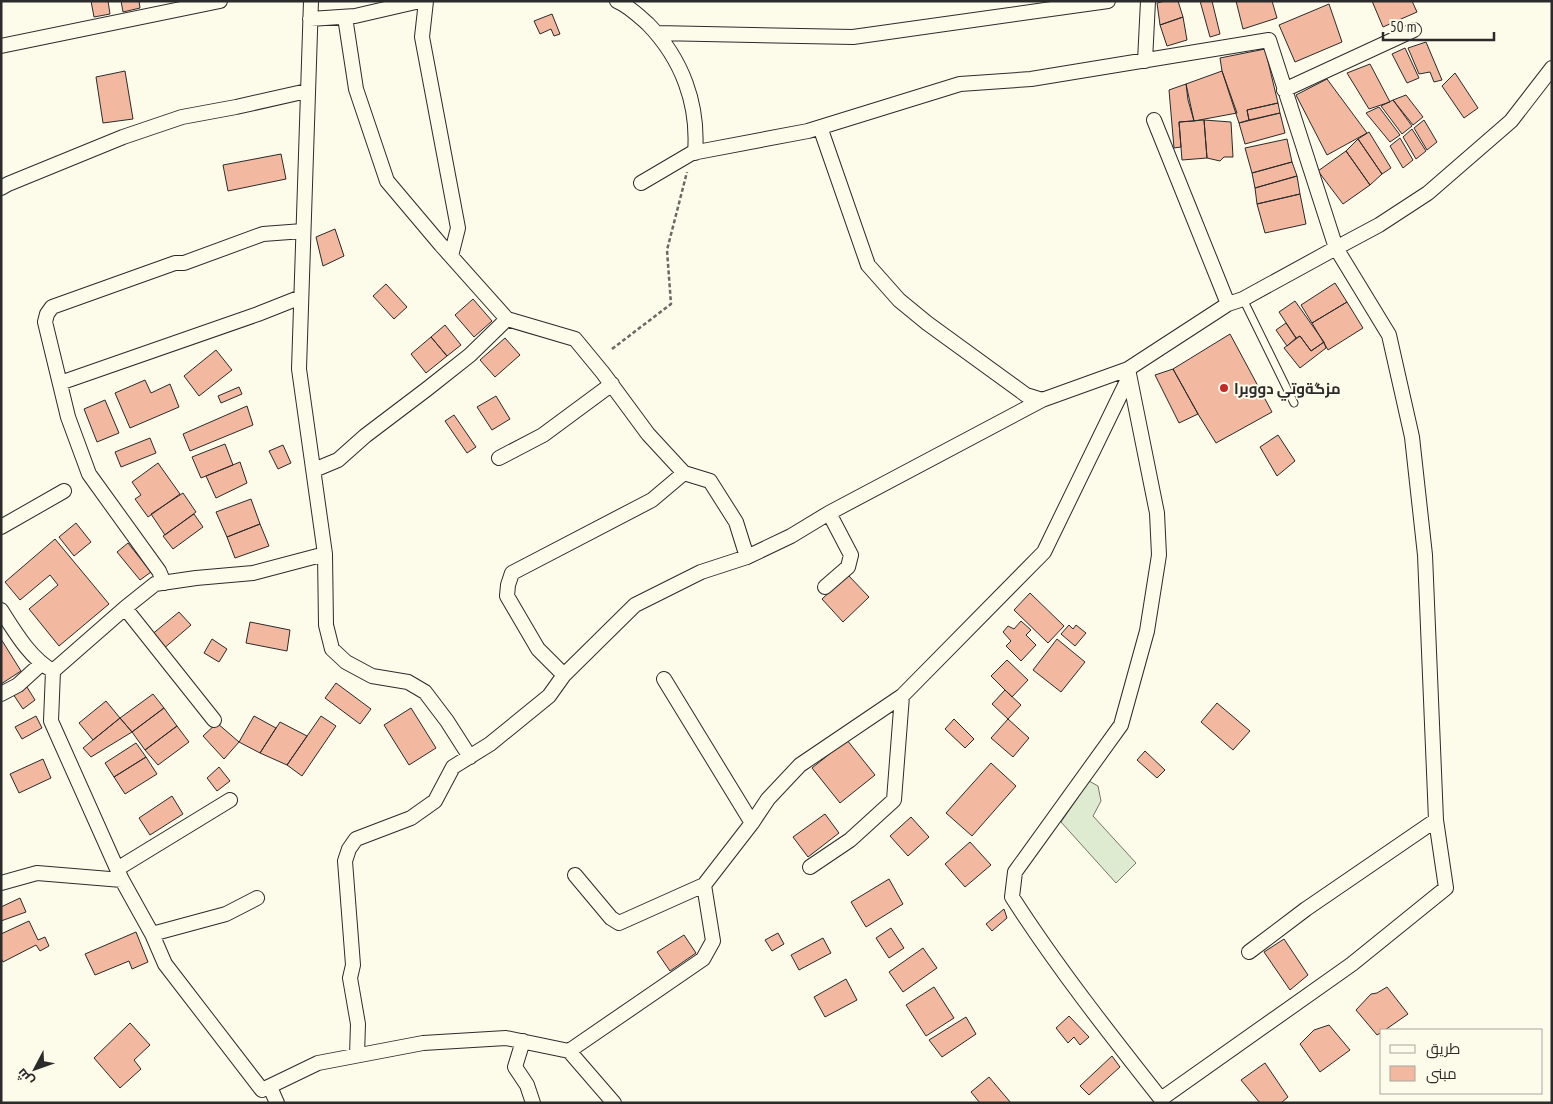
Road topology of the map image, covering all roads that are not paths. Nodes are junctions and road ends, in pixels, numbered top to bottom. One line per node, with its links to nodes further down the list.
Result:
1 (220, 1): 12 (street)
2 (311, 1): 9 (street)
3 (420, 1): 8 (street)
4 (426, 1): 24 (street)
5 (617, 1): 11 (street)
6 (1108, 1): 11 (street)
7 (1148, 1): 13 (street)
8 (345, 17): 9 (street); 24 (street)
9 (310, 19): 16 (street)
10 (1414, 30): 15 (street)
11 (657, 33): 19 (street)
12 (1, 46)
13 (1145, 61): 15 (street); 18 (street)
14 (1552, 68): 23 (street)
15 (1284, 90): 23 (street)
16 (307, 91): 21 (street); 22 (street)
17 (1154, 120): 27 (street)
18 (820, 127): 19 (street); 32 (street)
19 (693, 153): 20 (street)
20 (641, 183)
21 (1, 188)
22 (303, 230): 25 (street); 30 (street)
23 (1336, 248): 26 (street); 54 (street)
24 (451, 256): 28 (street)
25 (301, 297): 30 (street); 35 (street)
26 (1243, 299): 27 (street); 33 (lane)
27 (1228, 304): 29 (street)
28 (507, 319): 31 (street); 35 (street)
29 (1128, 373): 32 (street); 50 (street); 68 (street)
30 (60, 383): 42 (street)
31 (612, 384): 34 (street); 36 (street)
32 (1042, 400): 38 (street)
33 (1294, 404)
34 (499, 458)
35 (314, 470): 40 (street)
36 (684, 473): 41 (street); 47 (street)
37 (64, 491): 39 (street)
38 (829, 514): 41 (street); 43 (street)
39 (1, 527)
40 (325, 554): 42 (street); 52 (street)
41 (747, 557): 47 (street)
42 (164, 583): 44 (street)
43 (825, 587)
44 (125, 608): 46 (street); 51 (street)
45 (1, 610): 46 (street)
46 (47, 667): 49 (street); 57 (street)
47 (564, 675): 52 (street)
48 (664, 679): 55 (street)
49 (1, 694)
50 (902, 696): 55 (street); 56 (street)
51 (214, 720)
52 (470, 756): 66 (street)
53 (230, 800): 57 (street)
54 (1436, 820): 63 (street); 68 (street)
55 (752, 823): 60 (street)
56 (810, 867)
57 (120, 874): 59 (street); 62 (street)
58 (576, 875): 60 (street)
59 (1, 883)
60 (704, 885): 65 (street)
61 (258, 898): 62 (street)
62 (152, 934): 67 (street)
63 (1249, 952)
64 (523, 1041): 65 (street); 66 (street); 70 (street)
65 (569, 1051): 71 (street)
66 (357, 1055): 67 (street)
67 (270, 1087): 69 (street)
68 (1162, 1101)
69 (277, 1103)
70 (533, 1103)
71 (614, 1103)

